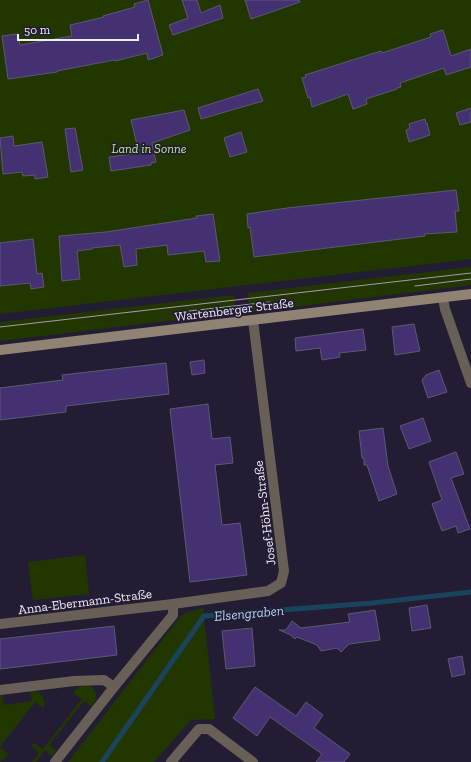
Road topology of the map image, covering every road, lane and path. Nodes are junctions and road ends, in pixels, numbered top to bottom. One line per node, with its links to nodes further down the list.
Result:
1 (471, 294): 2 (street, Wartenberger Straße)
2 (443, 298): 3 (street, Wartenberger Straße); 5 (street)
3 (253, 320): 4 (street, Wartenberger Straße); 6 (street, Josef-Höhn-Straße)
4 (0, 350)
5 (471, 383)
6 (173, 604): 7 (street, Anna-Ebermann-Straße); 8 (street)
7 (0, 624)
8 (114, 687): 9 (street); 10 (street)
9 (0, 690)
10 (55, 762)
11 (170, 762): 12 (street)
12 (253, 762)

